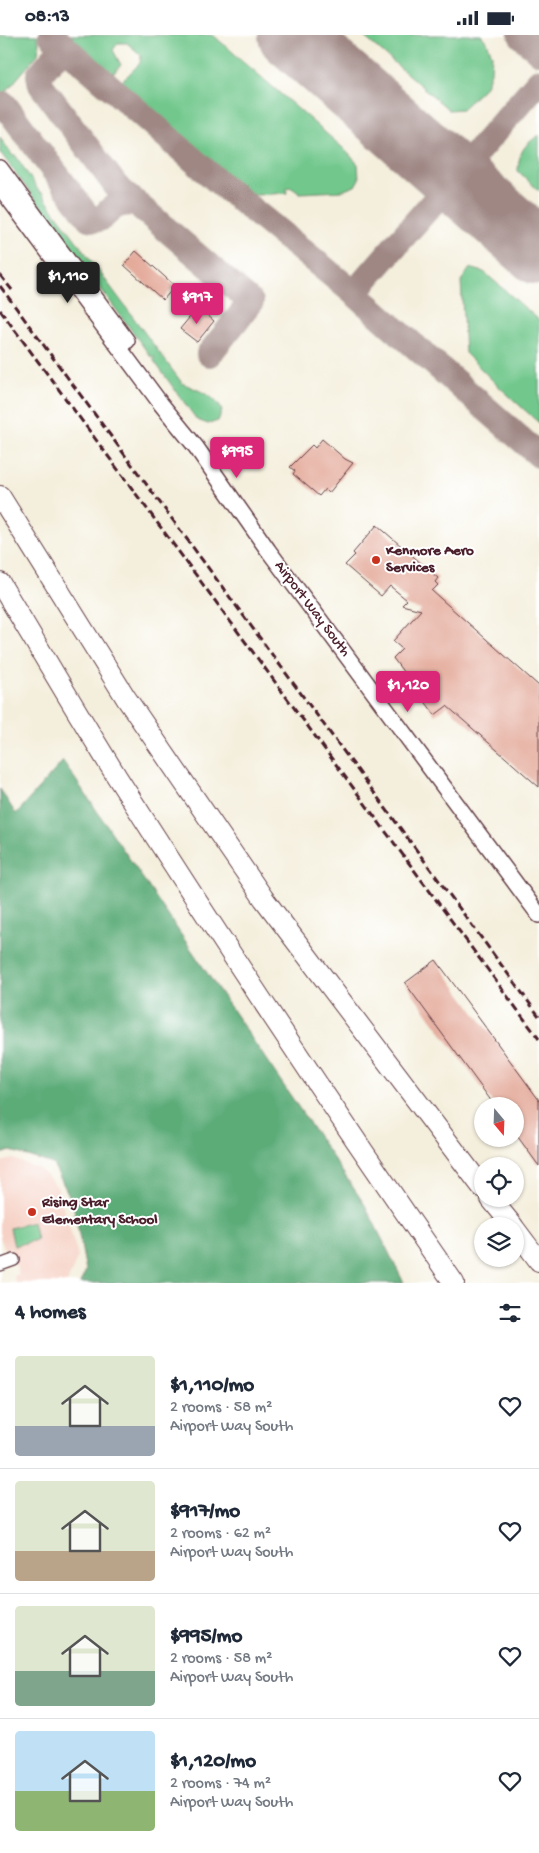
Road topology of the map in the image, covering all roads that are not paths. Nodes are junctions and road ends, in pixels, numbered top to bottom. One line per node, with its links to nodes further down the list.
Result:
1 (0, 168): 3 (main road, Airport Way South)
2 (0, 187): 3 (main road, Airport Way South)
3 (196, 447): 6 (main road, Airport Way South)
4 (0, 496): 7 (highway)
5 (0, 583): 14 (highway)
6 (539, 915)
7 (474, 1176)
8 (497, 1207): 9 (highway)
9 (505, 1217)
10 (524, 1241): 12 (highway)
11 (14, 1260): 13 (street)
12 (539, 1261)
13 (0, 1265)
14 (454, 1283)

